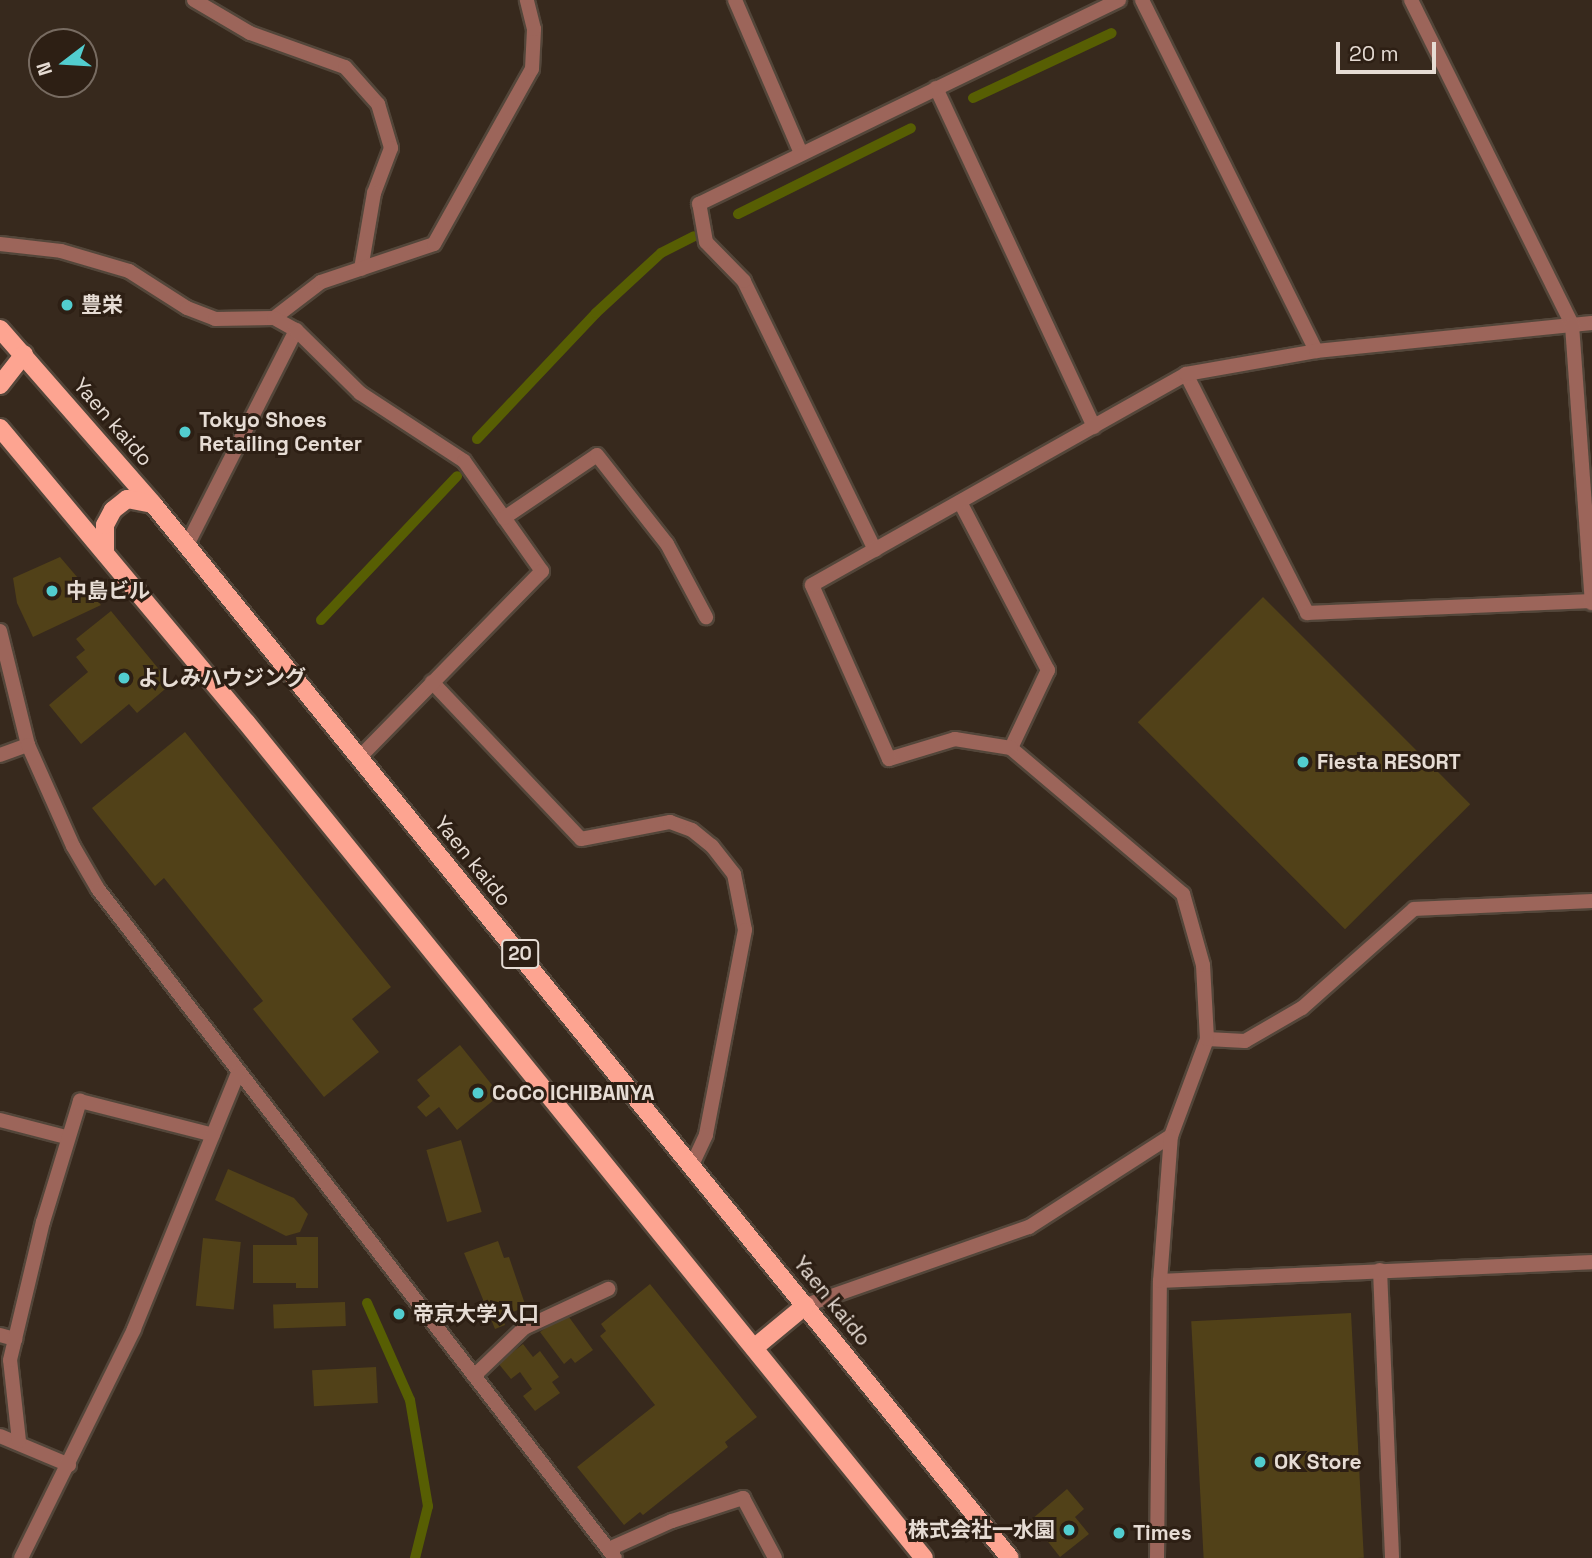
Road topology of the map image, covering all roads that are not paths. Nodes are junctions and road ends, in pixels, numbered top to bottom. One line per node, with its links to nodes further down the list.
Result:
1 (194, 0): 10 (street)
2 (527, 0): 10 (street)
3 (735, 0): 8 (street)
4 (1119, 0): 7 (street)
5 (1142, 0): 16 (street)
6 (1411, 0): 13 (street)
7 (936, 88): 8 (street); 20 (street)
8 (801, 153): 26 (street)
9 (0, 244): 11 (street)
10 (361, 269): 11 (street)
11 (274, 318): 15 (street)
12 (1592, 323): 13 (street)
13 (1572, 325): 16 (street); 28 (street)
14 (0, 329): 17 (main road, Yaen kaido / 20)
15 (296, 330): 24 (street); 25 (street)
16 (1316, 351): 18 (street)
17 (24, 354): 19 (main road); 23 (main road, Yaen kaido / 20)
18 (1186, 373): 20 (street); 28 (street)
19 (0, 385)
20 (1094, 427): 22 (street)
21 (0, 428): 27 (main road)
22 (960, 502): 26 (street); 34 (street)
23 (153, 504): 25 (main road, Yaen kaido / 20); 27 (main road)
24 (504, 518): 29 (street); 32 (street)
25 (187, 545): 36 (main road, Yaen kaido / 20)
26 (875, 550): 34 (street)
27 (105, 553): 52 (main road)
28 (1592, 602)
29 (706, 617)
30 (0, 631): 31 (street)
31 (3, 654): 33 (street)
32 (432, 682): 36 (street); 44 (street)
33 (28, 744): 35 (street); 39 (street)
34 (1011, 748): 38 (street)
35 (0, 755)
36 (359, 757): 44 (main road, Yaen kaido / 20)
37 (1592, 901): 38 (street)
38 (1207, 1039): 42 (street)
39 (238, 1073): 41 (street); 53 (street)
40 (0, 1119): 43 (street)
41 (213, 1135): 43 (street); 56 (street)
42 (1171, 1136): 47 (street); 49 (street)
43 (66, 1137): 51 (street)
44 (692, 1165): 49 (main road, Yaen kaido / 20)
45 (1592, 1262): 46 (street)
46 (1380, 1270): 47 (street); 63 (street)
47 (1160, 1280): 62 (street)
48 (608, 1289): 53 (street)
49 (806, 1305): 52 (main road); 61 (main road, Yaen kaido / 20)
50 (0, 1335): 51 (street)
51 (15, 1339): 55 (street)
52 (754, 1348): 60 (main road)
53 (474, 1376): 57 (street)
54 (0, 1436): 55 (street)
55 (19, 1441): 56 (street)
56 (69, 1465): 58 (street)
57 (612, 1554): 59 (street)
58 (20, 1558)
59 (775, 1558)
60 (925, 1558)
61 (1010, 1558)
62 (1157, 1558)
63 (1392, 1558)

